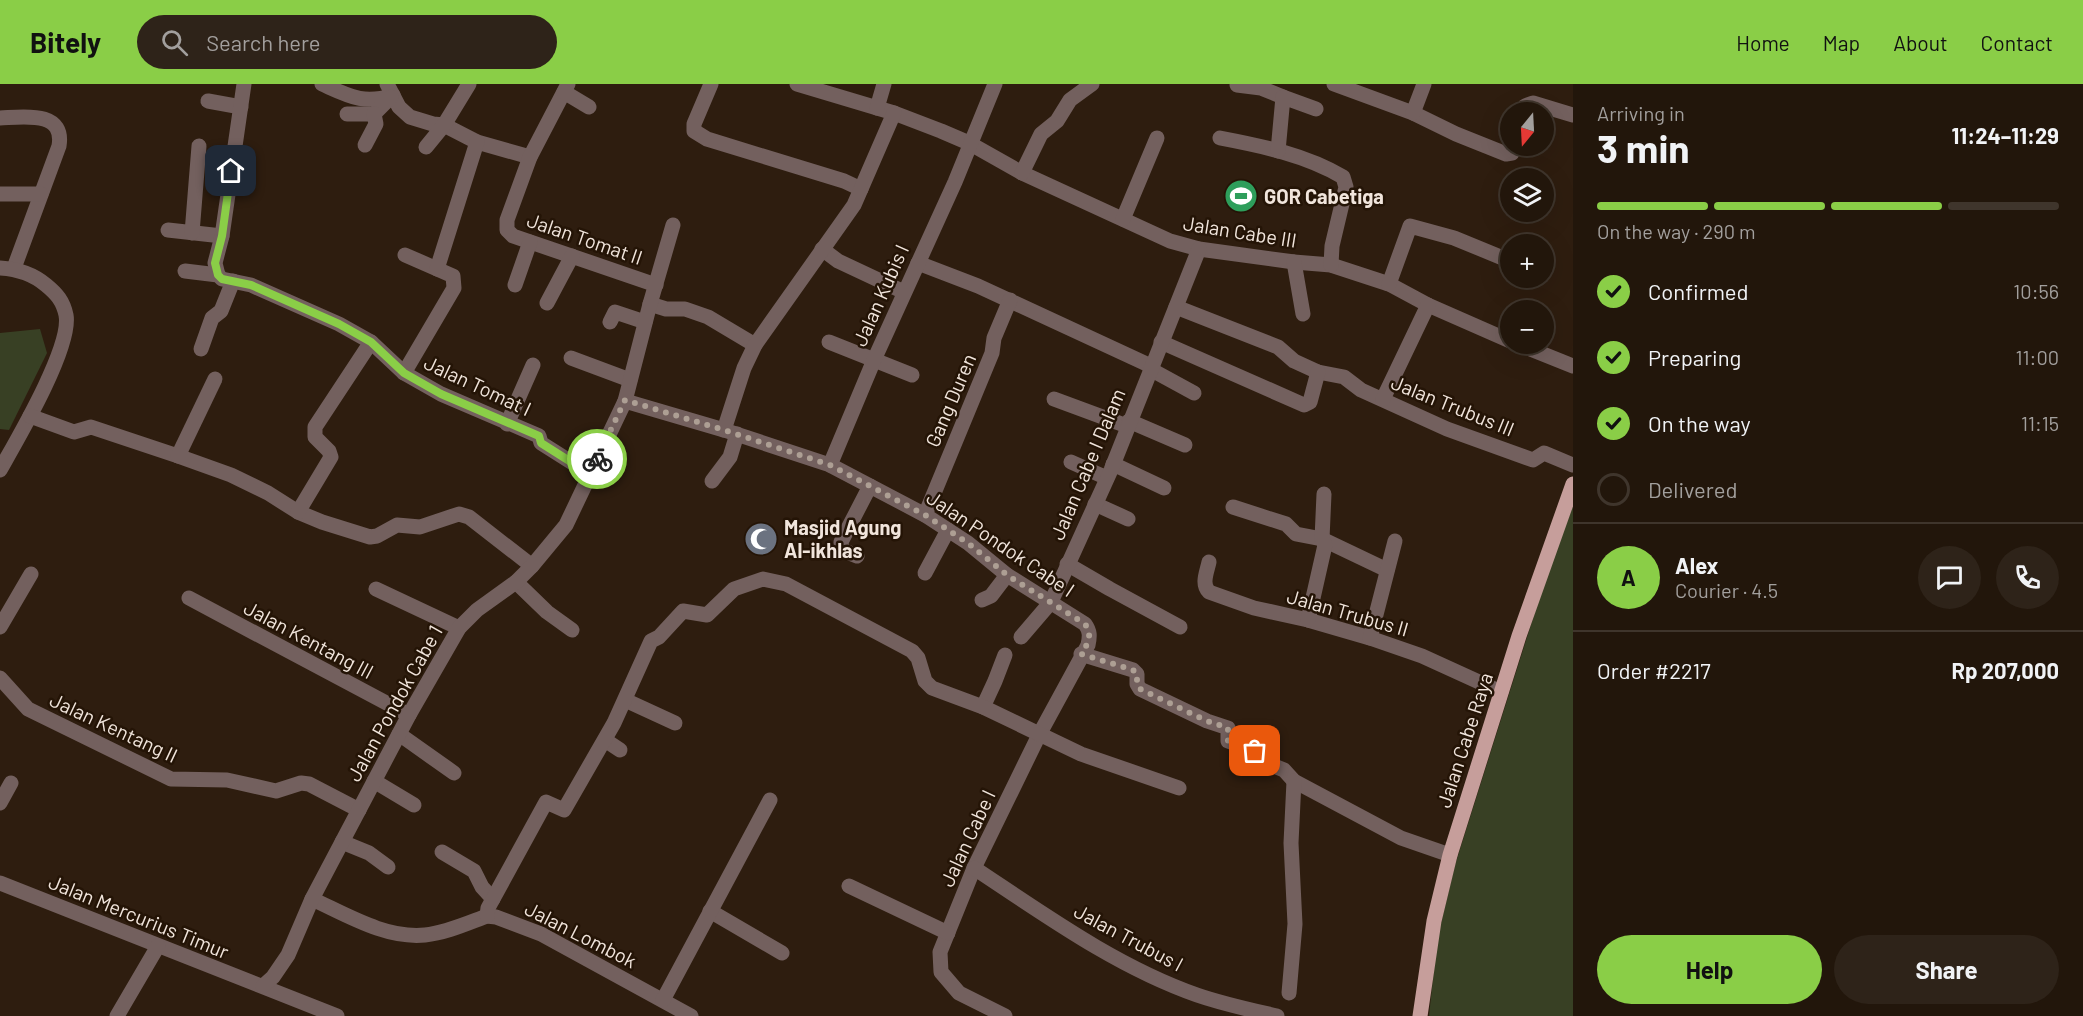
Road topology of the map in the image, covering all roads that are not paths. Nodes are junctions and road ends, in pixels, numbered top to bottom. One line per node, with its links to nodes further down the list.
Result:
1 (244, 84): 16 (street)
2 (322, 84): 13 (street)
3 (469, 84): 27 (street)
4 (711, 84): 39 (street)
5 (797, 84): 18 (street, Jalan Cabe III)
6 (884, 84): 18 (street)
7 (995, 84): 31 (street, Jalan Kubis I)
8 (1092, 84): 38 (street)
9 (1334, 84): 22 (street)
10 (1424, 84): 22 (street)
11 (1237, 85): 14 (street)
12 (566, 88): 17 (street); 37 (street, Jalan Tomat II)
13 (390, 90): 24 (street); 27 (street)
14 (1283, 97): 19 (street); 35 (street)
15 (208, 101): 16 (street)
16 (241, 107): 46 (street)
17 (589, 107)
18 (877, 108): 21 (street, Jalan Cabe III)
19 (1316, 109)
20 (1554, 109): 25 (street)
21 (894, 113): 31 (street, Jalan Cabe III); 39 (street)
22 (1413, 113): 36 (street)
23 (347, 114): 24 (street)
24 (374, 114): 32 (street)
25 (1573, 115)
26 (0, 118): 41 (street)
27 (444, 125): 30 (street); 34 (street)
28 (1157, 138): 42 (street)
29 (1220, 138): 35 (street)
30 (477, 142): 37 (street); 57 (street)
31 (969, 143): 38 (street, Jalan Cabe III); 54 (street, Jalan Kubis I)
32 (365, 145)
33 (199, 146): 45 (street)
34 (426, 147)
35 (1278, 151): 55 (street)
36 (1500, 152)
37 (530, 157): 47 (street, Jalan Tomat II)
38 (1023, 173): 42 (street, Jalan Cabe III)
39 (861, 189): 48 (street)
40 (0, 194): 41 (street)
41 (41, 194): 56 (street)
42 (1123, 219): 49 (street, Jalan Cabe III)
43 (673, 225): 63 (street)
44 (168, 230): 45 (street)
45 (192, 233): 46 (street)
46 (222, 236): 59 (street)
47 (530, 242): 51 (street, Jalan Tomat II); 62 (street)
48 (822, 249): 64 (street); 77 (street)
49 (1199, 249): 53 (street, Jalan Cabe III); 69 (street, Jalan Cabe I Dalam)
50 (405, 255): 57 (street)
51 (572, 256): 63 (street, Jalan Tomat II); 66 (street)
52 (1500, 257): 61 (street)
53 (1294, 262): 55 (street, Jalan Cabe III); 70 (street)
54 (918, 263): 64 (street, Jalan Kubis I); 65 (street)
55 (1331, 265): 61 (street, Jalan Cabe III)
56 (7, 268): 94 (street)
57 (437, 269): 86 (street)
58 (185, 271): 59 (street, Jalan Tomat I)
59 (218, 275): 60 (street, Jalan Tomat I)
60 (233, 281): 74 (street, Jalan Tomat I); 78 (street)
61 (1389, 284): 68 (street, Jalan Cabe III)
62 (515, 285)
63 (656, 285): 67 (street, Jalan Tomat II)
64 (904, 292): 81 (street, Jalan Kubis I)
65 (1010, 300): 84 (street); 114 (street, Gang Duren)
66 (547, 303)
67 (650, 304): 72 (street, Jalan Tomat II); 77 (street)
68 (1428, 305): 73 (street, Jalan Cabe III); 92 (street)
69 (1176, 307): 76 (street, Jalan Cabe I Dalam); 85 (street, Jalan Trubus III)
70 (1303, 314)
71 (610, 322): 72 (street)
72 (645, 322): 89 (street, Jalan Tomat II)
73 (1500, 337)
74 (371, 342): 86 (street, Jalan Tomat I); 113 (street)
75 (829, 342): 81 (street)
76 (1161, 342): 84 (street, Jalan Cabe I Dalam); 85 (street)
77 (755, 345): 97 (street)
78 (201, 349)
79 (1543, 354): 83 (street)
80 (571, 358): 89 (street)
81 (874, 360): 87 (street); 101 (street, Jalan Kubis I)
82 (533, 365): 96 (street)
83 (1573, 366)
84 (1150, 367): 90 (street); 95 (street, Jalan Cabe I Dalam)
85 (1318, 372): 92 (street, Jalan Trubus III)
86 (404, 373): 96 (street, Jalan Tomat I)
87 (912, 375)
88 (215, 379): 99 (street)
89 (630, 380): 93 (street, Jalan Tomat II)
90 (1194, 393)
91 (1054, 399): 95 (street)
92 (1383, 399): 102 (street, Jalan Trubus III)
93 (625, 400): 97 (street, Jalan Pondok Cabe I); 105 (street, Jalan Pondok Cabe 1)
94 (30, 416): 99 (street); 103 (street)
95 (1128, 423): 98 (street); 104 (street, Jalan Cabe I Dalam)
96 (507, 424): 105 (street, Jalan Tomat I)
97 (731, 432): 101 (street, Jalan Pondok Cabe I); 106 (street)
98 (1185, 445)
99 (178, 456): 113 (street)
100 (1071, 462): 104 (street)
101 (830, 465): 108 (street, Jalan Pondok Cabe I)
102 (1573, 465)
103 (0, 470)
104 (1110, 471): 109 (street); 111 (street, Jalan Cabe I Dalam)
105 (590, 474): 122 (street, Jalan Pondok Cabe 1)
106 (712, 481)
107 (1573, 484): 142 (main road, Jalan Cabe Raya)
108 (870, 486): 114 (street, Jalan Pondok Cabe I); 119 (street)
109 (1164, 488)
110 (1324, 494): 117 (street)
111 (1095, 504): 115 (street); 121 (street, Jalan Cabe I Dalam)
112 (1233, 507): 117 (street)
113 (298, 512): 122 (street)
114 (925, 515): 116 (street, Jalan Pondok Cabe I)
115 (1128, 519)
116 (948, 530): 124 (street); 126 (street, Jalan Pondok Cabe I)
117 (1322, 539): 123 (street); 132 (street)
118 (1395, 541): 123 (street)
119 (857, 556)
120 (1209, 562): 132 (street, Jalan Trubus II)
121 (1067, 564): 131 (street, Jalan Cabe I Dalam); 134 (street)
122 (532, 566): 127 (street, Jalan Pondok Cabe 1)
123 (1387, 570): 138 (street)
124 (925, 573)
125 (31, 574): 133 (street)
126 (1007, 575): 130 (street); 131 (street, Jalan Pondok Cabe I)
127 (516, 582): 135 (street, Jalan Pondok Cabe 1); 136 (street)
128 (376, 589): 135 (street)
129 (189, 598): 145 (street, Jalan Kentang III)
130 (982, 600)
131 (1051, 602): 137 (street, Jalan Cabe I Dalam); 139 (street, Jalan Pondok Cabe I)
132 (1308, 620): 138 (street, Jalan Trubus II)
133 (0, 627)
134 (1180, 627)
135 (459, 628): 145 (street, Jalan Pondok Cabe 1)
136 (572, 630)
137 (1021, 637)
138 (1370, 638): 142 (street, Jalan Trubus II)
139 (1081, 654): 148 (street, Jalan Cabe I); 153 (street)
140 (1005, 655): 144 (street)
141 (0, 678): 159 (street, Jalan Kentang II)
142 (1501, 692): 162 (main road, Jalan Cabe Raya)
143 (625, 700): 144 (street); 146 (street); 149 (street)
144 (982, 707): 148 (street)
145 (409, 715): 147 (street, Jalan Pondok Cabe 1)
146 (675, 723)
147 (399, 734): 151 (street); 152 (street, Jalan Pondok Cabe 1)
148 (1039, 735): 155 (street); 164 (street, Jalan Cabe I)
149 (605, 740): 150 (street); 168 (street)
150 (621, 750)
151 (454, 773)
152 (374, 781): 158 (street); 159 (street, Jalan Pondok Cabe 1)
153 (1294, 781): 162 (street); 175 (street)
154 (10, 783): 157 (street)
155 (1179, 788)
156 (770, 800): 169 (street)
157 (0, 803)
158 (414, 805)
159 (359, 810): 160 (street, Jalan Pondok Cabe 1)
160 (342, 842): 163 (street); 167 (street, Jalan Pondok Cabe 1)
161 (442, 852): 168 (street)
162 (1450, 855): 182 (main road, Jalan Cabe Raya)
163 (388, 867)
164 (974, 868): 171 (street, Jalan Cabe I); 181 (street, Jalan Trubus I)
165 (0, 883): 172 (street, Jalan Mercurius Timur)
166 (849, 886): 171 (street)
167 (312, 899): 170 (street); 174 (street, Jalan Pondok Cabe 1)
168 (493, 899): 170 (street)
169 (711, 911): 173 (street); 176 (street)
170 (487, 916): 176 (street, Jalan Lombok)
171 (948, 933): 180 (street, Jalan Cabe I)
172 (158, 946): 174 (street, Jalan Mercurius Timur); 178 (street)
173 (782, 952)
174 (263, 986): 179 (street, Jalan Mercurius Timur)
175 (1289, 993)
176 (663, 1000): 177 (street, Jalan Lombok)
177 (688, 1015)
178 (117, 1016)
179 (337, 1016)
180 (1005, 1016)
181 (1277, 1016)
182 (1420, 1016)

